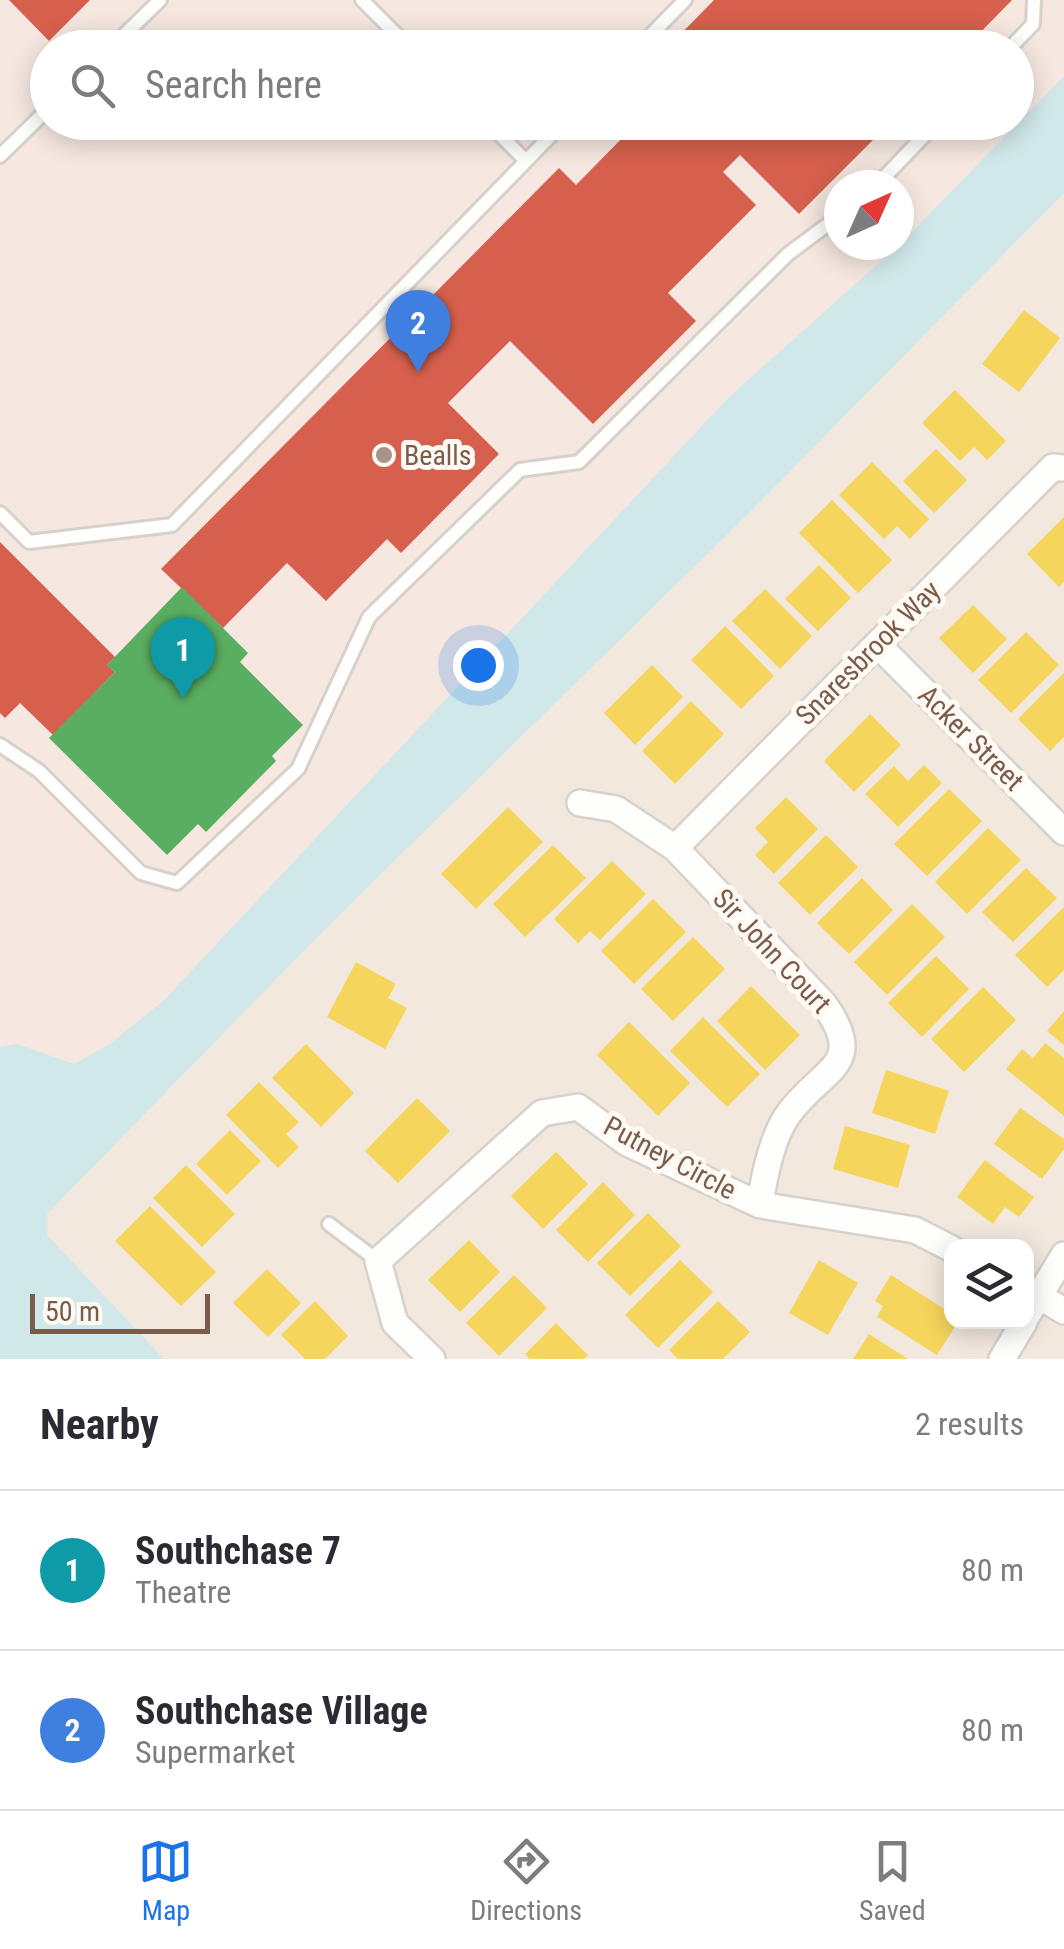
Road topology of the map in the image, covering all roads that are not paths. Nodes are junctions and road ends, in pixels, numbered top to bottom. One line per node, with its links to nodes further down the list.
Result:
1 (160, 0): 5 (lane)
2 (362, 0): 6 (lane)
3 (685, 0): 7 (lane)
4 (1034, 0): 8 (lane)
5 (129, 30)
6 (392, 30)
7 (656, 30)
8 (1028, 30)
9 (30, 127): 13 (lane)
10 (504, 140): 14 (lane)
11 (546, 140): 14 (lane)
12 (921, 140): 15 (lane)
13 (0, 156)
14 (526, 161): 18 (lane)
15 (892, 170)
16 (824, 227): 20 (lane)
17 (1064, 468): 19 (street, Snaresbrook Way)
18 (0, 514)
19 (877, 644): 22 (street, Acker Street); 23 (street, Snaresbrook Way)
20 (0, 744)
21 (580, 803): 23 (street, Sir John Court)
22 (1064, 832)
23 (674, 848): 24 (street, Sir John Court)
24 (760, 1205): 26 (street, Putney Circle); 28 (street, Putney Circle)
25 (328, 1224): 28 (lane)
26 (944, 1245)
27 (1064, 1254): 29 (street)
28 (378, 1261): 33 (street)
29 (1034, 1298)
30 (1034, 1306): 31 (street)
31 (1064, 1310)
32 (1017, 1329): 34 (street)
33 (432, 1359)
34 (1002, 1359)

